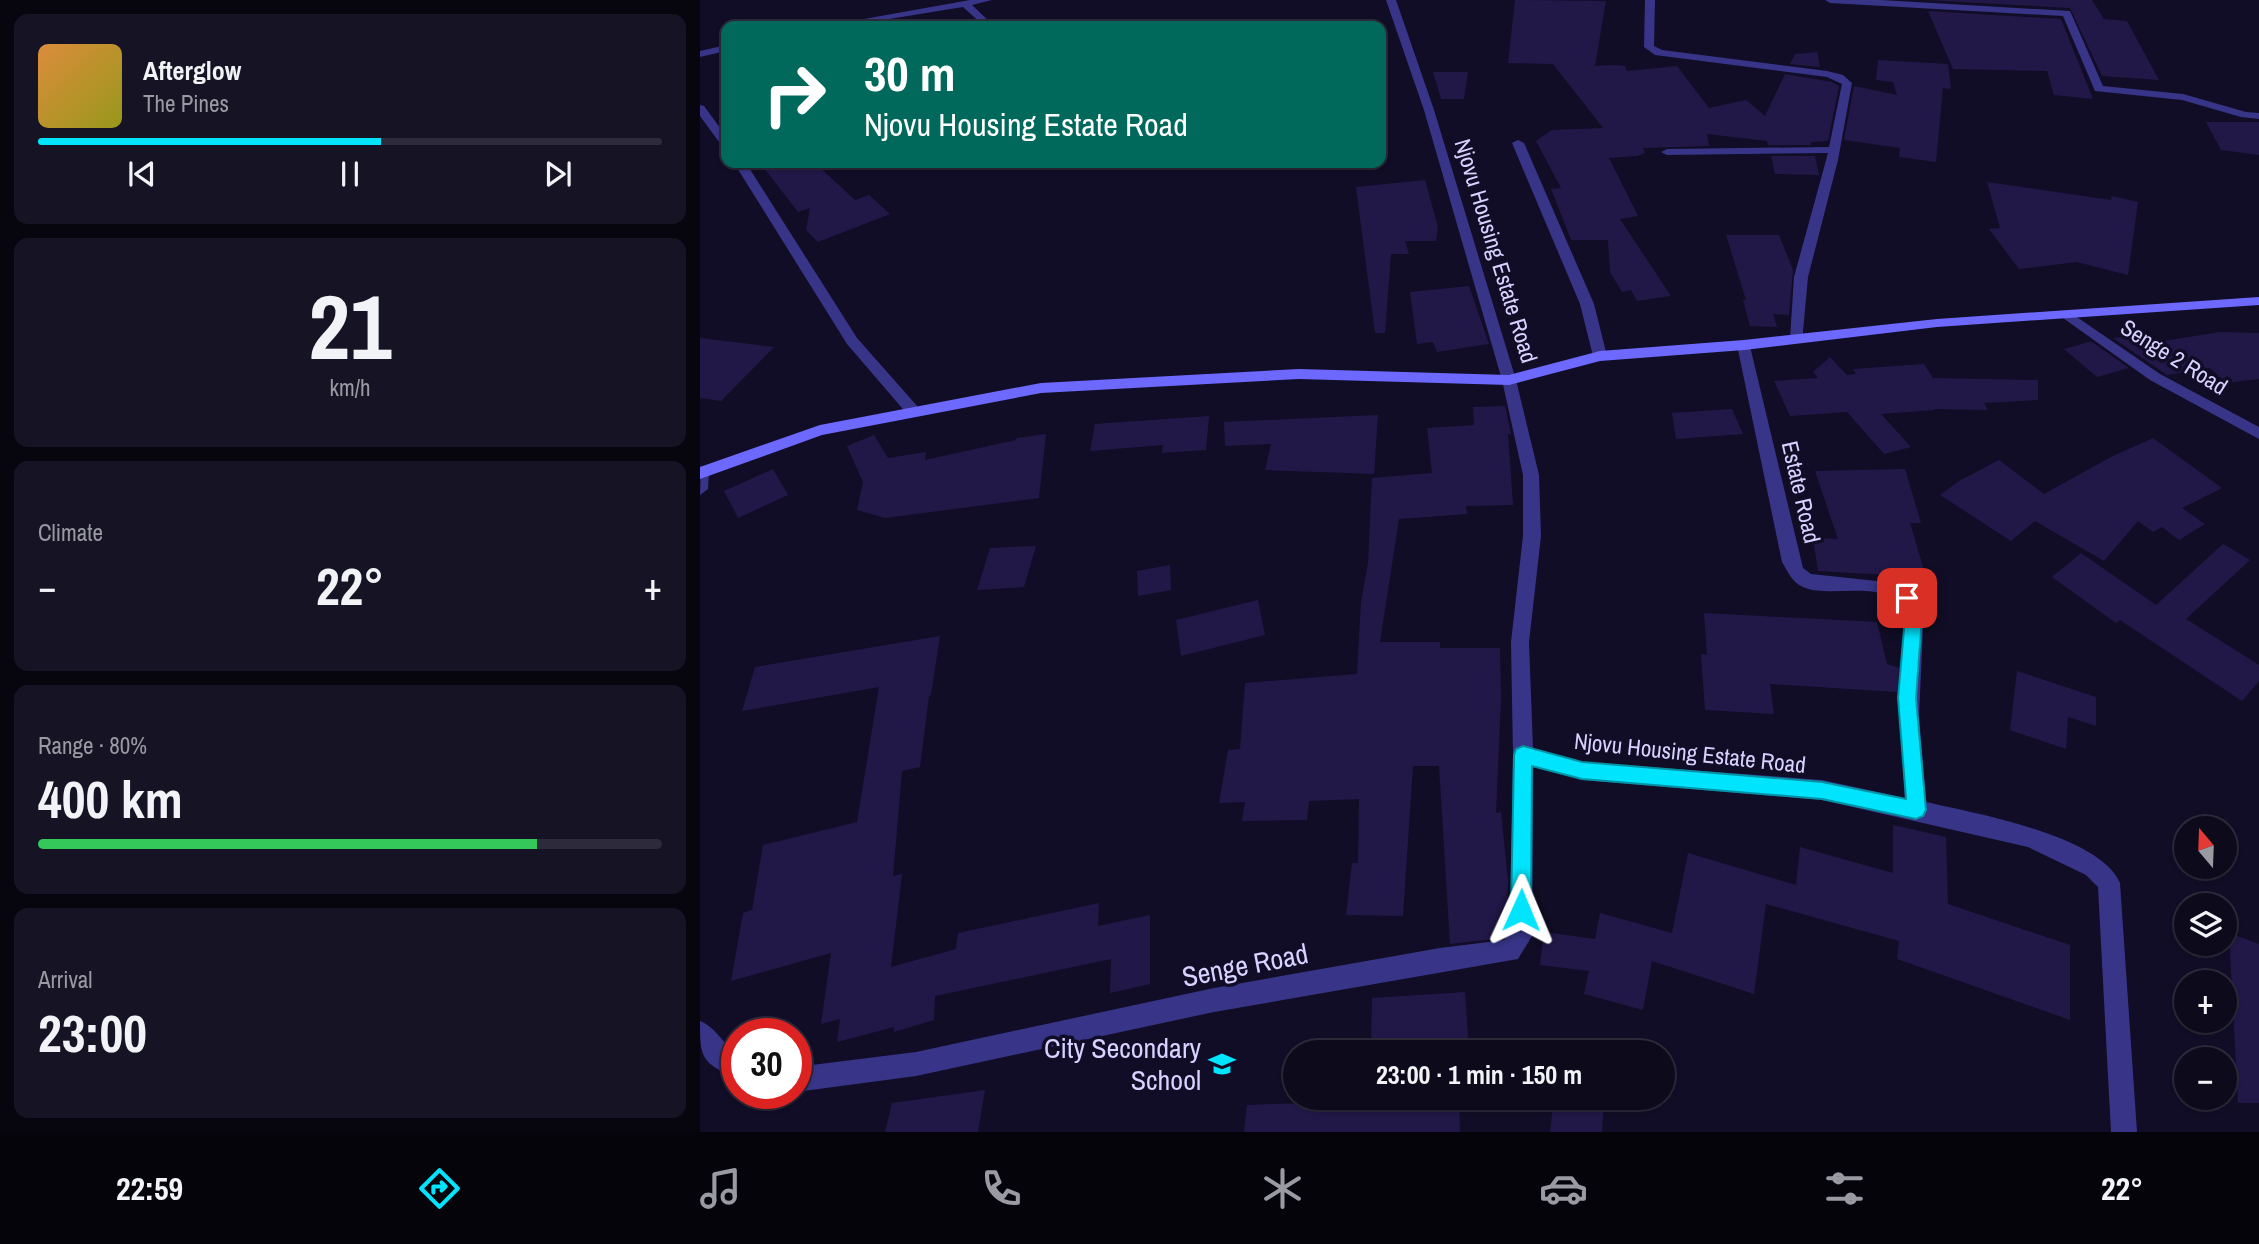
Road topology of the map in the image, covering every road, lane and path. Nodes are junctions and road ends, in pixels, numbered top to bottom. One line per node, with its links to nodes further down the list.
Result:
1 (987, 0): 5 (street)
2 (1391, 0): 22 (street, Njovu Housing Estate Road)
3 (1650, 0): 14 (street)
4 (1830, 0): 11 (street)
5 (965, 4): 6 (street); 7 (street)
6 (861, 21)
7 (984, 21)
8 (721, 49): 9 (street)
9 (700, 54)
10 (700, 108): 12 (street)
11 (2259, 117)
12 (721, 137)
13 (1518, 143): 21 (street)
14 (1834, 150): 15 (street); 19 (street)
15 (1667, 152)
16 (743, 168): 23 (street)
17 (2259, 301): 18 (street)
18 (2068, 315): 19 (street); 24 (street, Senge 2 Road)
19 (1797, 339): 20 (street)
20 (1744, 345): 21 (street); 28 (street, Estate Road)
21 (1600, 356): 22 (street)
22 (1509, 380): 23 (street); 27 (street, Njovu Housing Estate Road)
23 (913, 411): 25 (street)
24 (2259, 434)
25 (700, 472): 26 (street)
26 (700, 489)
27 (1523, 755): 28 (street, Njovu Housing Estate Road); 31 (street, Senge Road)
28 (1916, 810): 32 (street, Njovu Housing Estate Road)
29 (700, 1034): 30 (street)
30 (721, 1057)
31 (812, 1078)
32 (2124, 1132)

